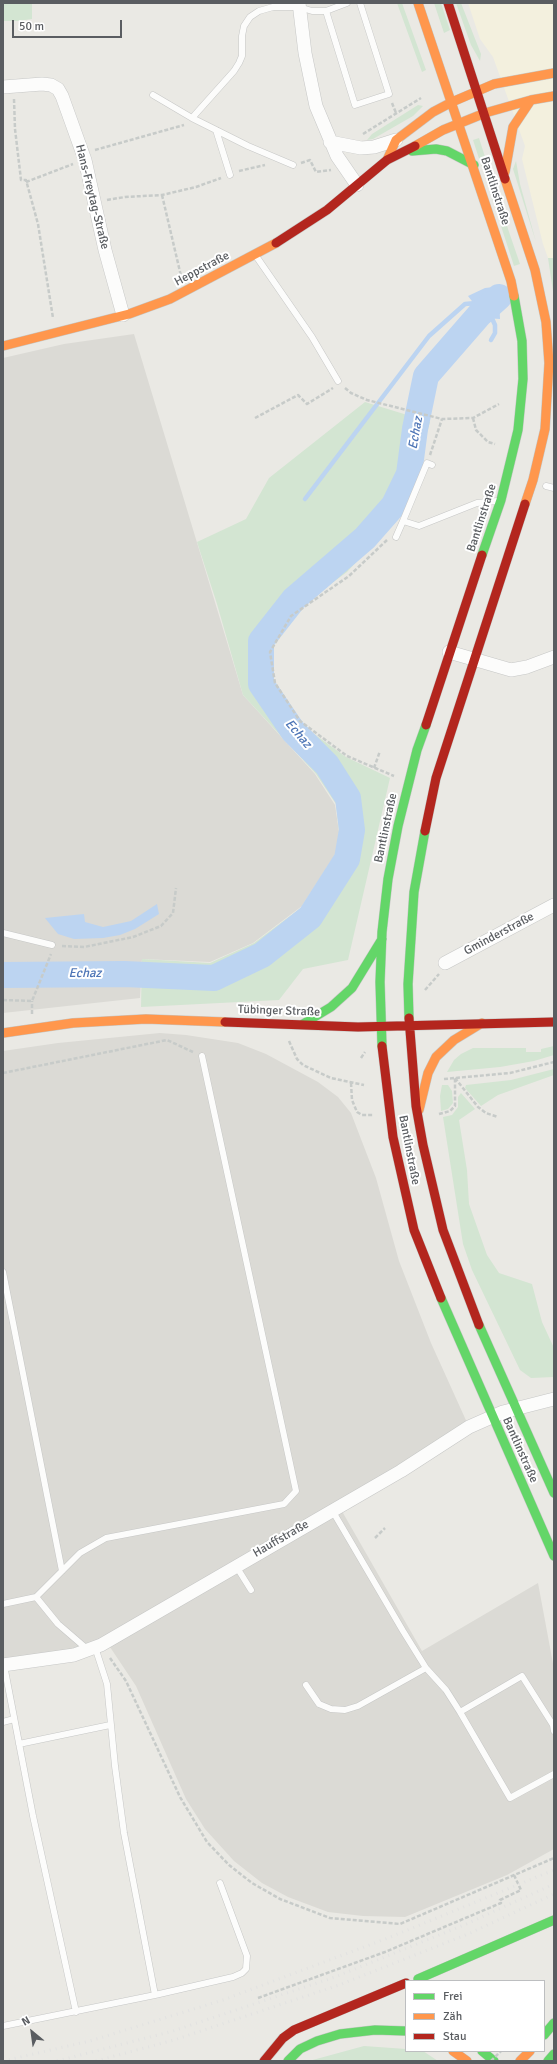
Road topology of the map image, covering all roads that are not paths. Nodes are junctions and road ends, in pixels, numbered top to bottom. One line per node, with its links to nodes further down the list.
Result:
1 (347, 3): 6 (lane)
2 (360, 3): 6 (lane)
3 (418, 3): 14 (main road, Bantlinstraße)
4 (448, 3): 10 (main road, Bantlinstraße)
5 (299, 5): 6 (lane); 16 (lane); 20 (street)
6 (326, 11)
7 (554, 73): 8 (main road, Heppstraße)
8 (522, 78): 10 (main road, Heppstraße); 13 (main road)
9 (8, 86): 29 (street, Hans-Freytag-Straße)
10 (478, 90): 14 (main road, Heppstraße); 15 (main road, Bantlinstraße)
11 (153, 95): 16 (lane)
12 (554, 96): 13 (main road, Heppstraße)
13 (531, 100): 15 (main road, Heppstraße); 25 (main road)
14 (452, 102): 17 (main road, Bantlinstraße); 19 (main road, Heppstraße)
15 (485, 113): 17 (main road, Heppstraße); 25 (main road, Bantlinstraße)
16 (195, 119): 18 (lane)
17 (460, 123): 21 (main road, Heppstraße); 24 (main road, Bantlinstraße)
18 (216, 130): 23 (lane); 26 (lane)
19 (396, 140): 20 (street); 22 (main road, Heppstraße)
20 (330, 142): 27 (street)
21 (405, 152): 22 (main road, Heppstraße); 24 (main road)
22 (387, 160): 27 (main road, Heppstraße)
23 (293, 165)
24 (474, 165): 34 (main road, Bantlinstraße)
25 (505, 172): 35 (main road, Bantlinstraße)
26 (230, 175)
27 (357, 185): 28 (main road, Heppstraße)
28 (255, 254): 29 (main road, Heppstraße); 31 (lane)
29 (123, 315): 30 (main road, Heppstraße)
30 (3, 346)
31 (338, 381)
32 (430, 464): 36 (lane)
33 (545, 491): 35 (main road)
34 (501, 500): 36 (lane); 38 (main road, Bantlinstraße)
35 (523, 516): 40 (main road, Bantlinstraße)
36 (403, 521): 37 (lane)
37 (396, 538)
38 (449, 652): 40 (street); 43 (main road, Bantlinstraße)
39 (554, 657): 40 (street)
40 (474, 660): 49 (main road, Bantlinstraße)
41 (554, 905): 45 (street, Gminderstraße)
42 (3, 933): 44 (lane)
43 (382, 939): 48 (main road); 50 (main road, Bantlinstraße)
44 (52, 945)
45 (445, 963)
46 (483, 1022): 47 (main road, Tübinger Straße); 49 (main road, Tübinger Straße); 53 (main road)
47 (554, 1022)
48 (303, 1024): 50 (main road, Tübinger Straße); 51 (main road, Tübinger Straße)
49 (409, 1024): 50 (main road, Tübinger Straße); 53 (main road, Bantlinstraße)
50 (381, 1026): 57 (main road, Bantlinstraße)
51 (3, 1033)
52 (202, 1056): 62 (lane)
53 (418, 1117): 56 (main road, Bantlinstraße)
54 (3, 1272): 62 (lane)
55 (554, 1399): 56 (street, Hauffstraße)
56 (516, 1408): 57 (street, Hauffstraße); 58 (main road, Bantlinstraße)
57 (491, 1416): 59 (street, Hauffstraße); 60 (main road, Bantlinstraße)
58 (554, 1493)
59 (332, 1510): 61 (street, Hauffstraße); 68 (lane)
60 (554, 1556)
61 (236, 1565): 63 (lane); 66 (street, Hauffstraße)
62 (62, 1571): 64 (lane)
63 (251, 1590)
64 (36, 1597): 65 (lane); 66 (lane)
65 (3, 1604)
66 (95, 1647): 67 (street, Hauffstraße); 73 (lane)
67 (4, 1665): 71 (lane)
68 (426, 1668): 69 (lane); 70 (lane)
69 (306, 1685)
70 (460, 1712): 74 (lane); 76 (lane)
71 (14, 1719): 72 (lane); 75 (lane)
72 (3, 1722)
73 (110, 1725): 75 (lane); 81 (lane)
74 (554, 1731)
75 (19, 1744): 82 (lane)
76 (554, 1774)
77 (220, 1883): 81 (lane)
78 (554, 1920): 79 (main road)
79 (416, 1980)
80 (405, 1984): 90 (main road)
81 (155, 1995): 82 (lane)
82 (76, 2012): 84 (lane)
83 (554, 2023): 86 (main road)
84 (3, 2026)
85 (405, 2031): 91 (main road)
86 (545, 2034)
87 (454, 2052): 92 (main road)
88 (483, 2052): 93 (main road)
89 (529, 2052): 94 (main road)
90 (264, 2061)
91 (288, 2061)
92 (467, 2061)
93 (493, 2061)
94 (520, 2061)

